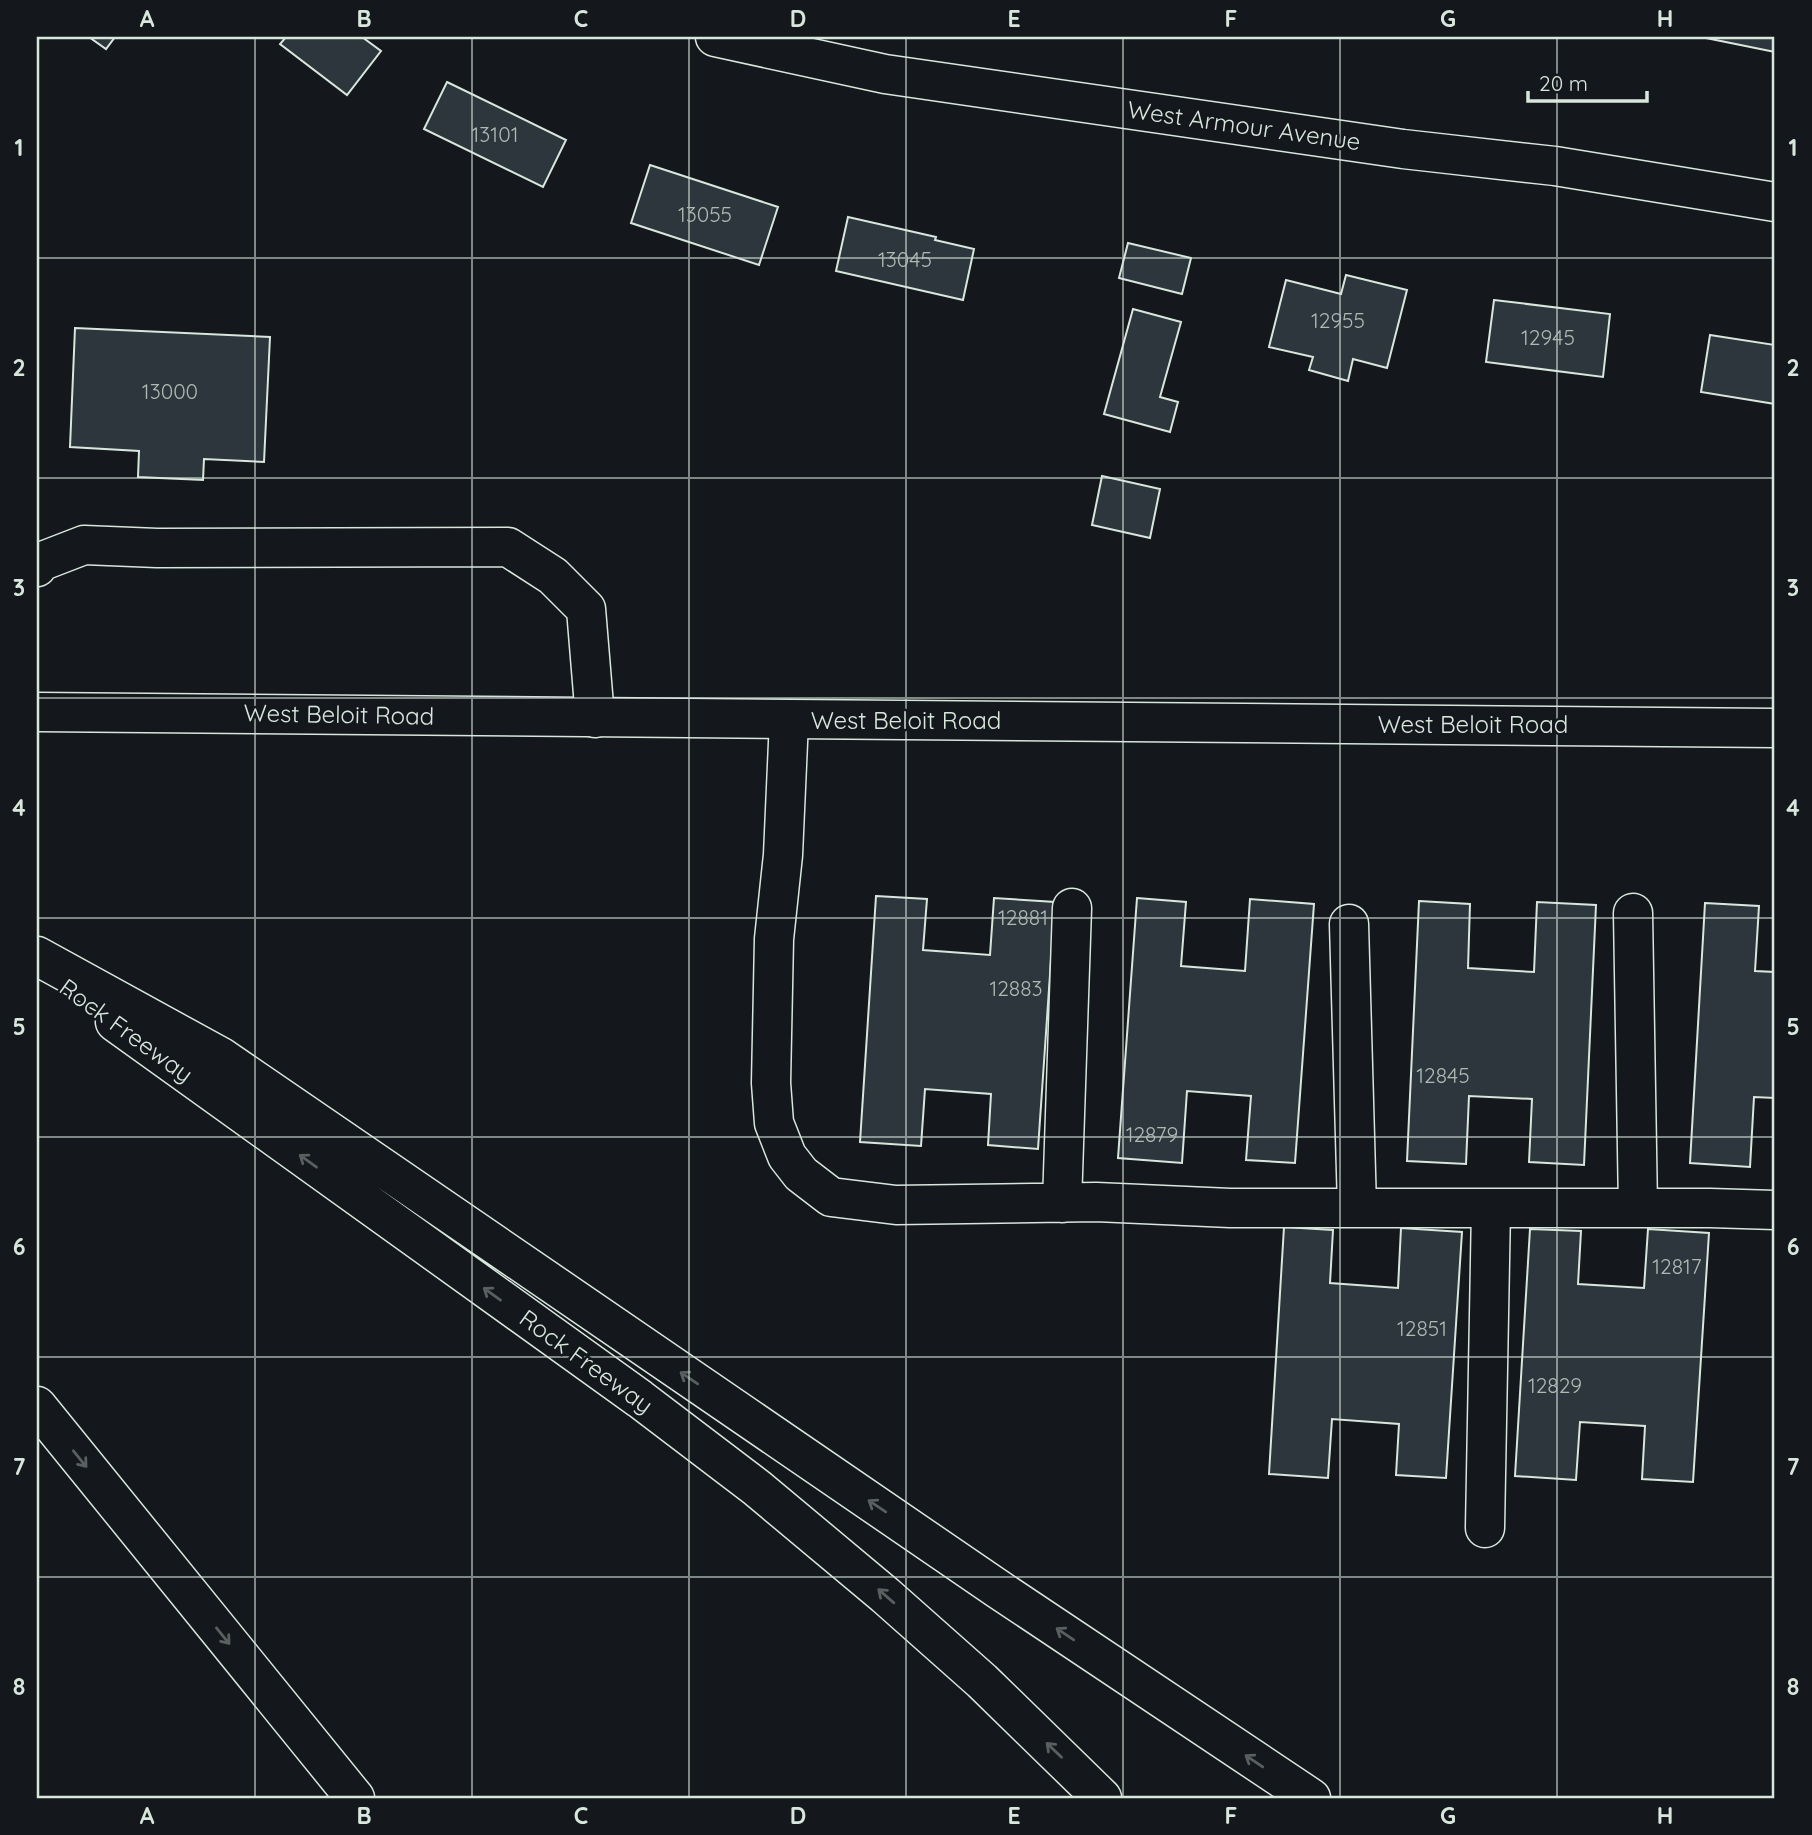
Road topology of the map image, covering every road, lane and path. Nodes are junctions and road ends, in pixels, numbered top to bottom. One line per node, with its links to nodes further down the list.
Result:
1 (715, 37): 2 (main road, West Armour Avenue)
2 (1775, 202)
3 (37, 567): 5 (main road)
4 (37, 712): 5 (main road, West Beloit Road)
5 (595, 718): 6 (main road, West Beloit Road)
6 (789, 720): 7 (main road, West Beloit Road); 13 (main road)
7 (1775, 728)
8 (1072, 908): 13 (main road)
9 (1633, 913): 16 (main road)
10 (1349, 924): 14 (main road)
11 (37, 956): 24 (main road, one-way to 11)
12 (37, 967): 23 (main road, Rock Freeway, one-way to 12)
13 (1062, 1203): 14 (main road)
14 (1357, 1208): 15 (main road)
15 (1491, 1208): 16 (main road); 19 (main road)
16 (1638, 1208): 17 (main road)
17 (1775, 1210)
18 (37, 1406): 20 (main road, one-way to 20)
19 (1485, 1528)
20 (328, 1765): 21 (main road); 22 (main road)
21 (355, 1798)
22 (360, 1798)
23 (1102, 1798)
24 (1311, 1798)

